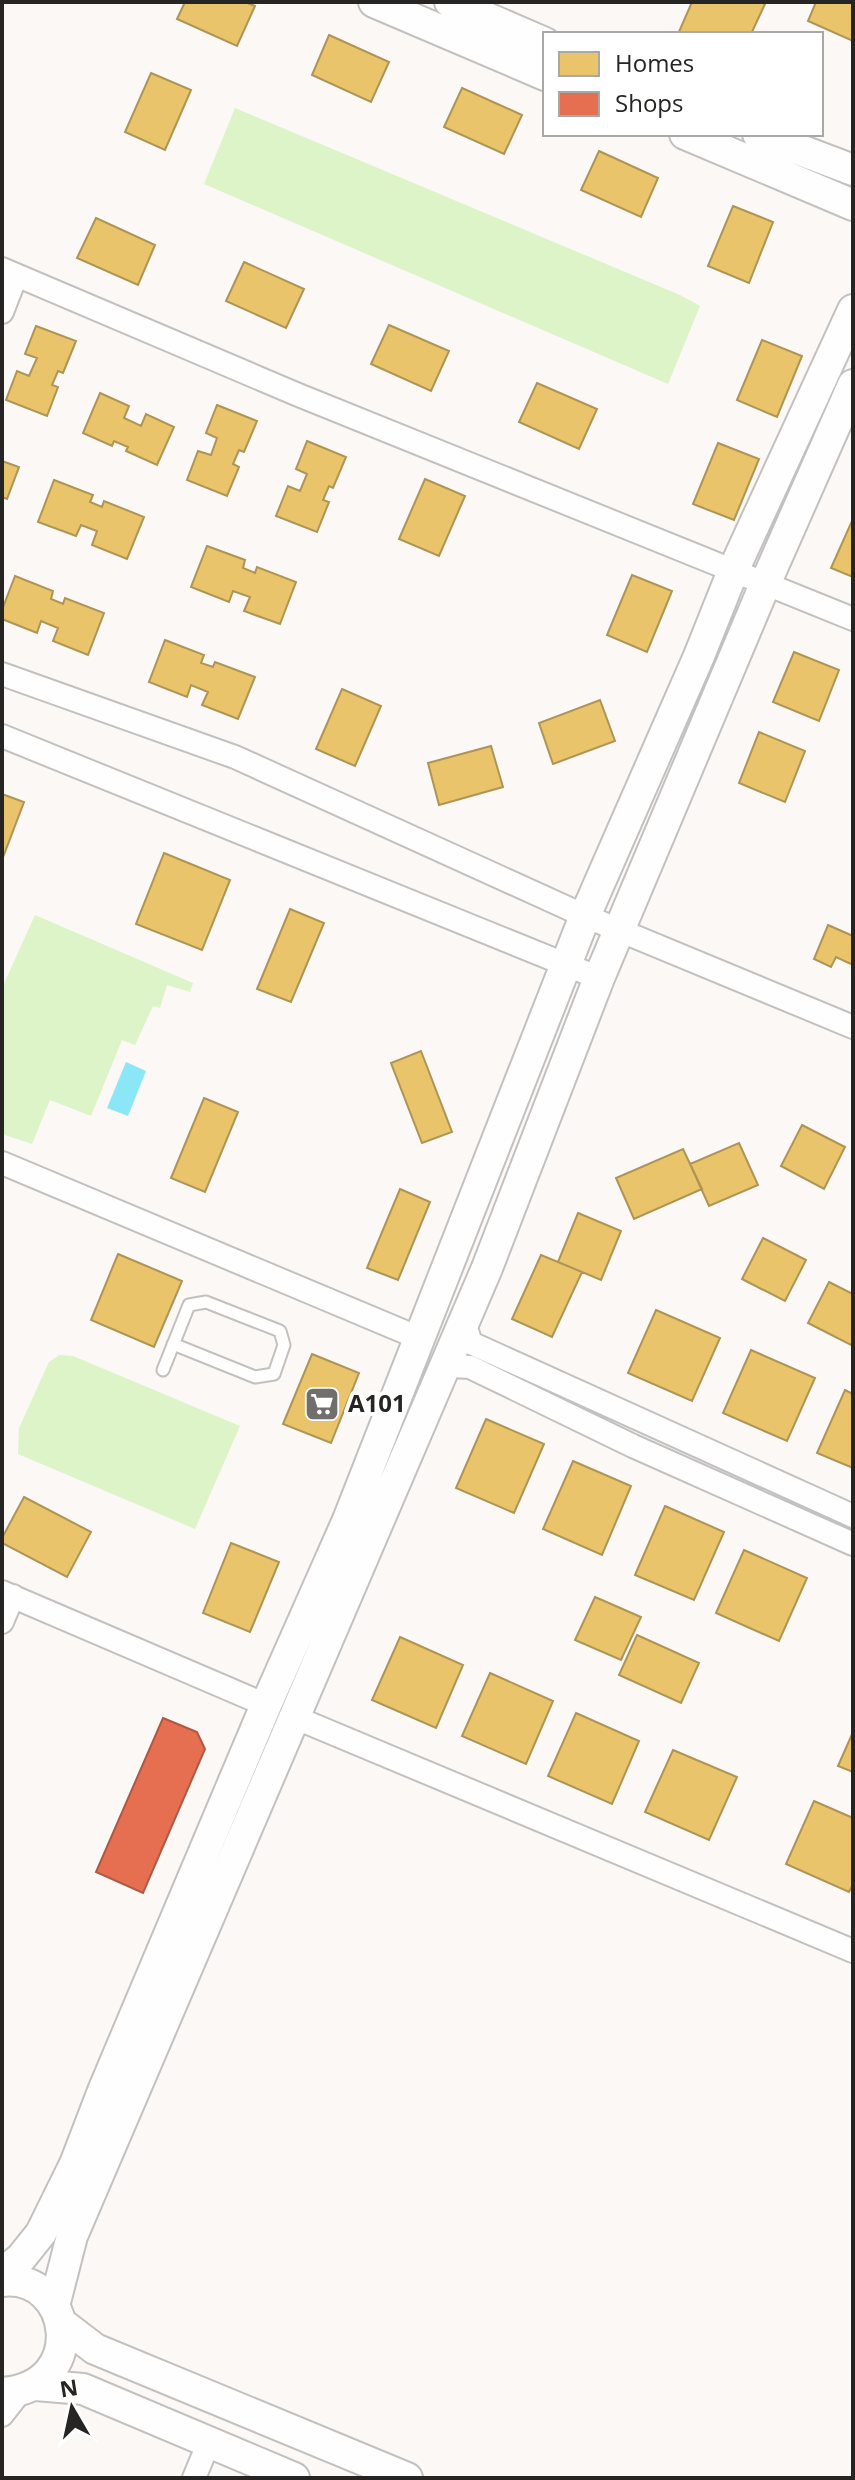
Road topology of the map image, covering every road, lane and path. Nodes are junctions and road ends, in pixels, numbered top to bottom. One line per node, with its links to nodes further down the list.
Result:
1 (374, 2): 4 (main road)
2 (450, 2): 3 (main road)
3 (543, 42)
4 (543, 74)
5 (690, 136): 8 (main road)
6 (763, 136): 7 (main road)
7 (853, 170)
8 (822, 192): 9 (main road); 10 (main road)
9 (853, 205)
10 (853, 212)
11 (9, 272): 13 (street); 15 (street)
12 (853, 310): 15 (main road)
13 (2, 312)
14 (853, 385): 16 (main road)
15 (733, 571): 16 (street); 20 (main road)
16 (766, 582): 17 (street); 21 (main road)
17 (853, 619)
18 (2, 674): 20 (street)
19 (2, 736): 22 (street)
20 (585, 916): 21 (street); 22 (main road)
21 (620, 929): 23 (main road); 24 (street)
22 (566, 964): 23 (street); 27 (main road)
23 (599, 978): 26 (main road)
24 (853, 1027)
25 (2, 1163): 27 (street)
26 (464, 1322): 30 (main road); 31 (street)
27 (419, 1338): 35 (main road)
28 (173, 1344): 28 (lane); 29 (lane)
29 (163, 1370)
30 (442, 1374): 32 (street); 36 (main road)
31 (853, 1516)
32 (853, 1544)
33 (7, 1594): 34 (street); 35 (street)
34 (2, 1622)
35 (266, 1705): 38 (main road)
36 (294, 1717): 37 (street); 40 (main road)
37 (853, 1951)
38 (2, 2274)
39 (2, 2281): 40 (main road)
40 (58, 2315): 41 (main road); 45 (main road)
41 (15, 2396): 42 (main road)
42 (209, 2442): 43 (street); 44 (main road)
43 (194, 2478)
44 (294, 2478)
45 (407, 2478)

